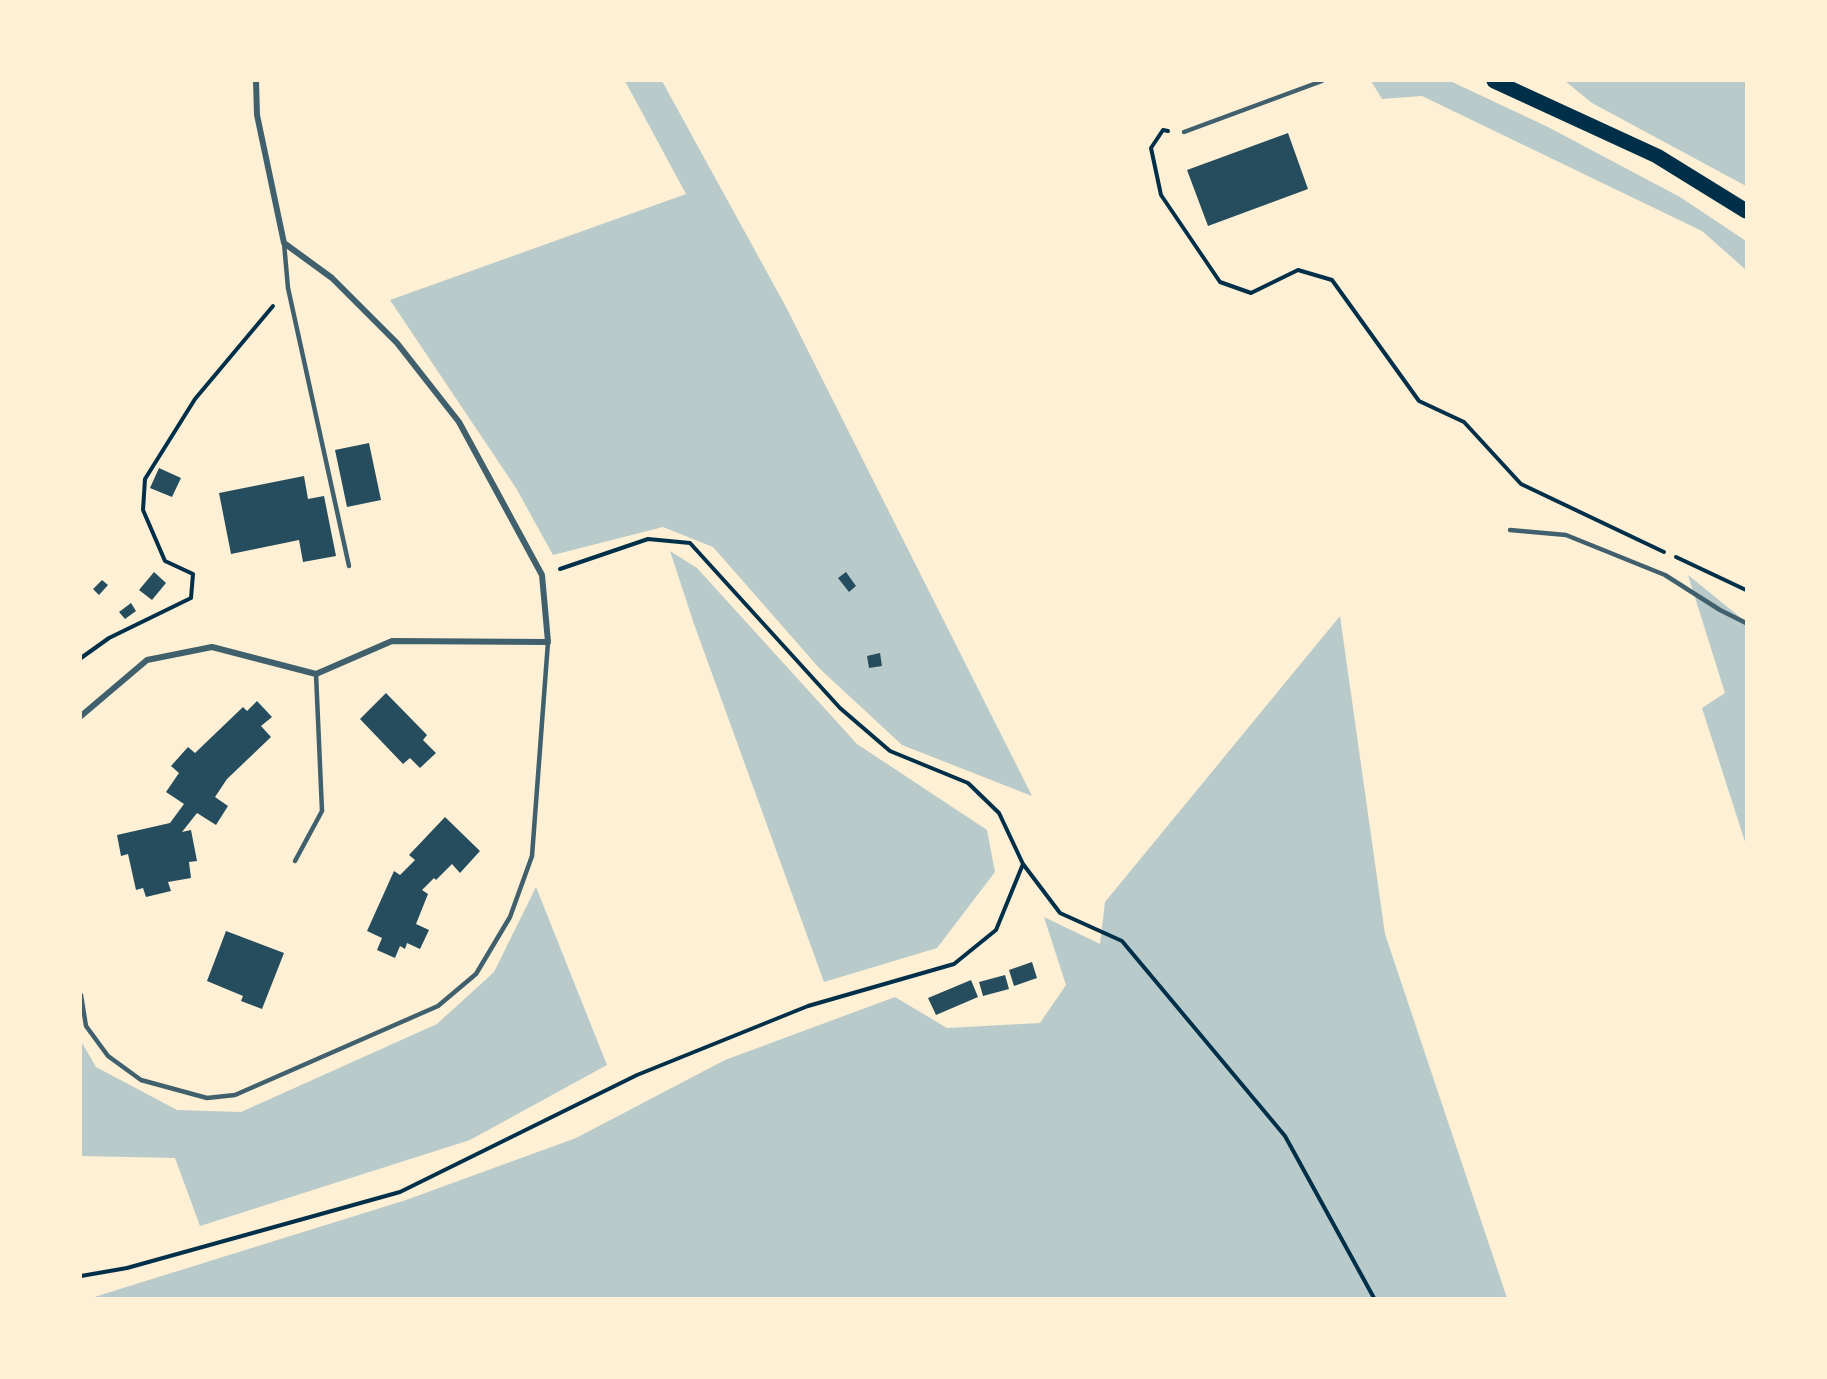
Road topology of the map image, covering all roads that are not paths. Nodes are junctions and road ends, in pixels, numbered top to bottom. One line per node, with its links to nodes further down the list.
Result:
1 (256, 81): 6 (street)
2 (1322, 81): 4 (lane)
3 (1494, 81): 5 (main road)
4 (1184, 132)
5 (1746, 211)
6 (284, 243): 8 (lane); 10 (street)
7 (1510, 530): 9 (lane)
8 (349, 566)
9 (1746, 623)
10 (548, 642): 11 (street); 14 (lane)
11 (316, 674): 12 (street); 13 (lane)
12 (81, 716)
13 (295, 861)
14 (81, 995)

